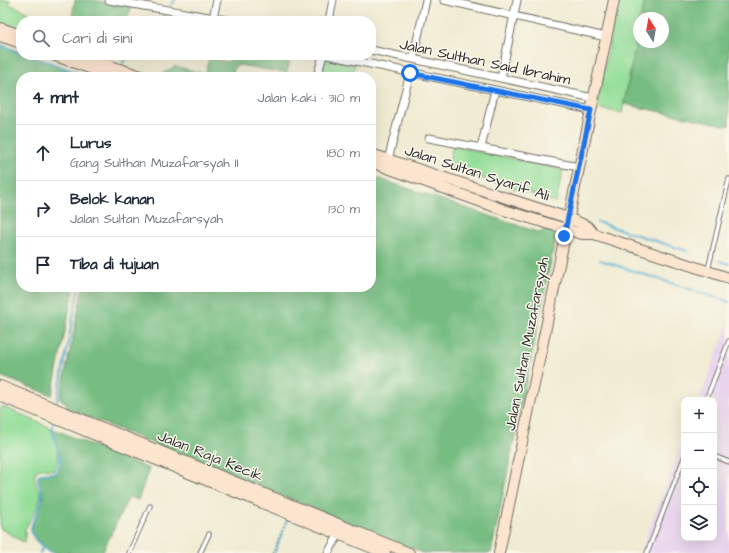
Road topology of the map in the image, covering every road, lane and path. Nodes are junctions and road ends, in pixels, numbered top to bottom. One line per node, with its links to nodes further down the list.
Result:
1 (109, 0): 8 (street)
2 (217, 0): 9 (street)
3 (333, 0): 10 (street)
4 (426, 0): 18 (street)
5 (444, 0): 11 (street)
6 (517, 0): 11 (street)
7 (614, 0): 15 (street, Jalan Sultan Muzafarsyah)
8 (201, 16)
9 (213, 16)
10 (330, 16)
11 (513, 17): 15 (street); 27 (street)
12 (0, 28): 13 (street)
13 (16, 33)
14 (0, 36): 16 (street)
15 (606, 37): 29 (street, Jalan Sultan Muzafarsyah)
16 (16, 42)
17 (376, 51): 18 (street, Jalan Sulthan Said Ibrahim)
18 (413, 59): 27 (street, Jalan Sulthan Said Ibrahim)
19 (67, 60): 23 (street)
20 (92, 60): 24 (street)
21 (322, 60): 25 (street)
22 (351, 60): 26 (street)
23 (101, 72)
24 (128, 72)
25 (318, 72)
26 (410, 73): 28 (street); 34 (street)
27 (501, 78): 29 (street, Jalan Sulthan Said Ibrahim)
28 (495, 90): 30 (street); 32 (street)
29 (593, 98): 30 (street, Jalan Sultan Muzafarsyah)
30 (591, 110): 36 (street, Jalan Sultan Muzafarsyah)
31 (429, 138): 32 (street)
32 (481, 148): 36 (street)
33 (376, 156): 34 (street, Jalan Sultan Syarif Ali)
34 (388, 160): 38 (street, Jalan Sultan Syarif Ali)
35 (376, 164): 39 (street, Jalan Sultan Syarif Ali)
36 (579, 167): 38 (street, Jalan Sultan Muzafarsyah)
37 (729, 179): 41 (lane)
38 (568, 218): 39 (street, Jalan Sultan Muzafarsyah); 40 (street, Jalan Sultan Syarif Ali)
39 (565, 228): 40 (street, Jalan Sultan Syarif Ali); 62 (street, Jalan Sultan Muzafarsyah)
40 (594, 234): 41 (street, Jalan Sultan Syarif Ali)
41 (708, 272): 42 (street, Jalan Sultan Syarif Ali)
42 (729, 278)
43 (729, 341): 45 (lane)
44 (0, 386): 47 (street, Jalan Raja Kecik)
45 (707, 397)
46 (1, 399): 47 (street, Jalan Raja Kecik)
47 (36, 406): 48 (street, Jalan Raja Kecik)
48 (161, 457): 53 (street, Jalan Raja Kecik); 61 (street, Jalan Raja Kecik)
49 (717, 457): 50 (lane)
50 (729, 462)
51 (681, 466): 63 (lane)
52 (150, 506): 57 (lane)
53 (288, 514): 55 (street, Jalan Raja Kecik); 59 (path)
54 (209, 534): 58 (lane)
55 (339, 534): 56 (street, Jalan Raja Kecik); 60 (street)
56 (381, 552)
57 (129, 553)
58 (200, 553)
59 (273, 553)
60 (328, 553)
61 (410, 553)
62 (500, 553)
63 (647, 553)

